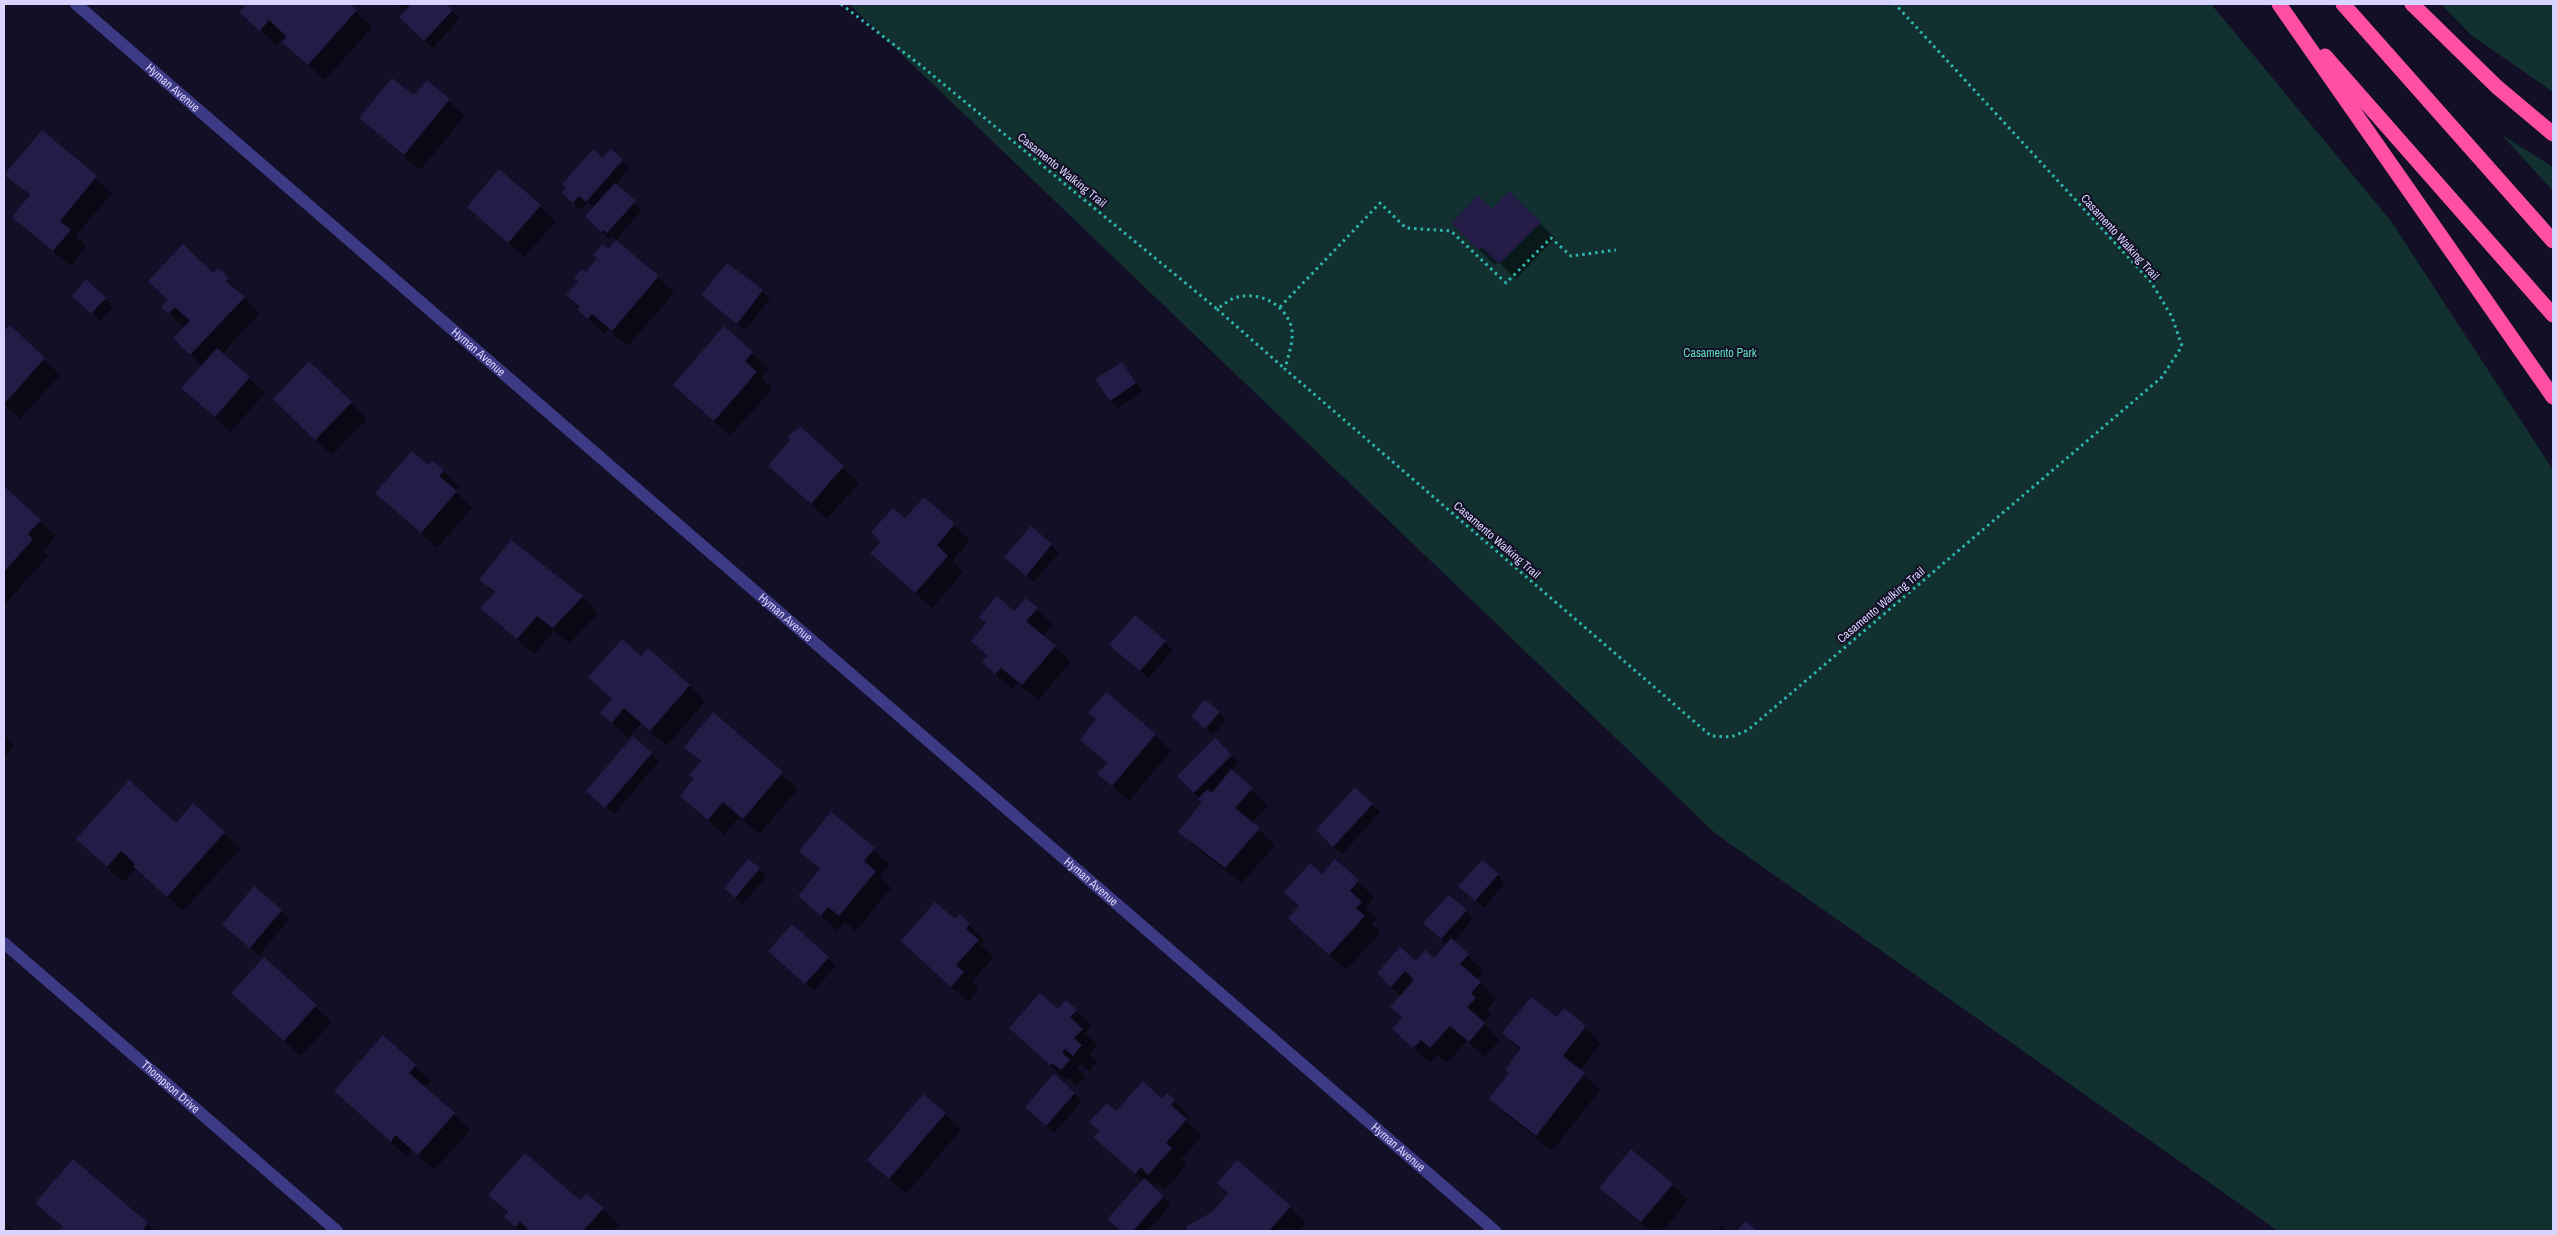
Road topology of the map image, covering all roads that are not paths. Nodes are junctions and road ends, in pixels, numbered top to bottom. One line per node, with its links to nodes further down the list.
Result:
1 (76, 4): 11 (street, Hyman Avenue)
2 (2279, 4): 7 (highway); 8 (highway)
3 (2343, 4): 6 (highway)
4 (2412, 4): 5 (highway)
5 (2553, 134)
6 (2553, 240)
7 (2553, 315)
8 (2553, 397)
9 (4, 943): 10 (street, Thompson Drive)
10 (337, 1231)
11 (1495, 1231)

